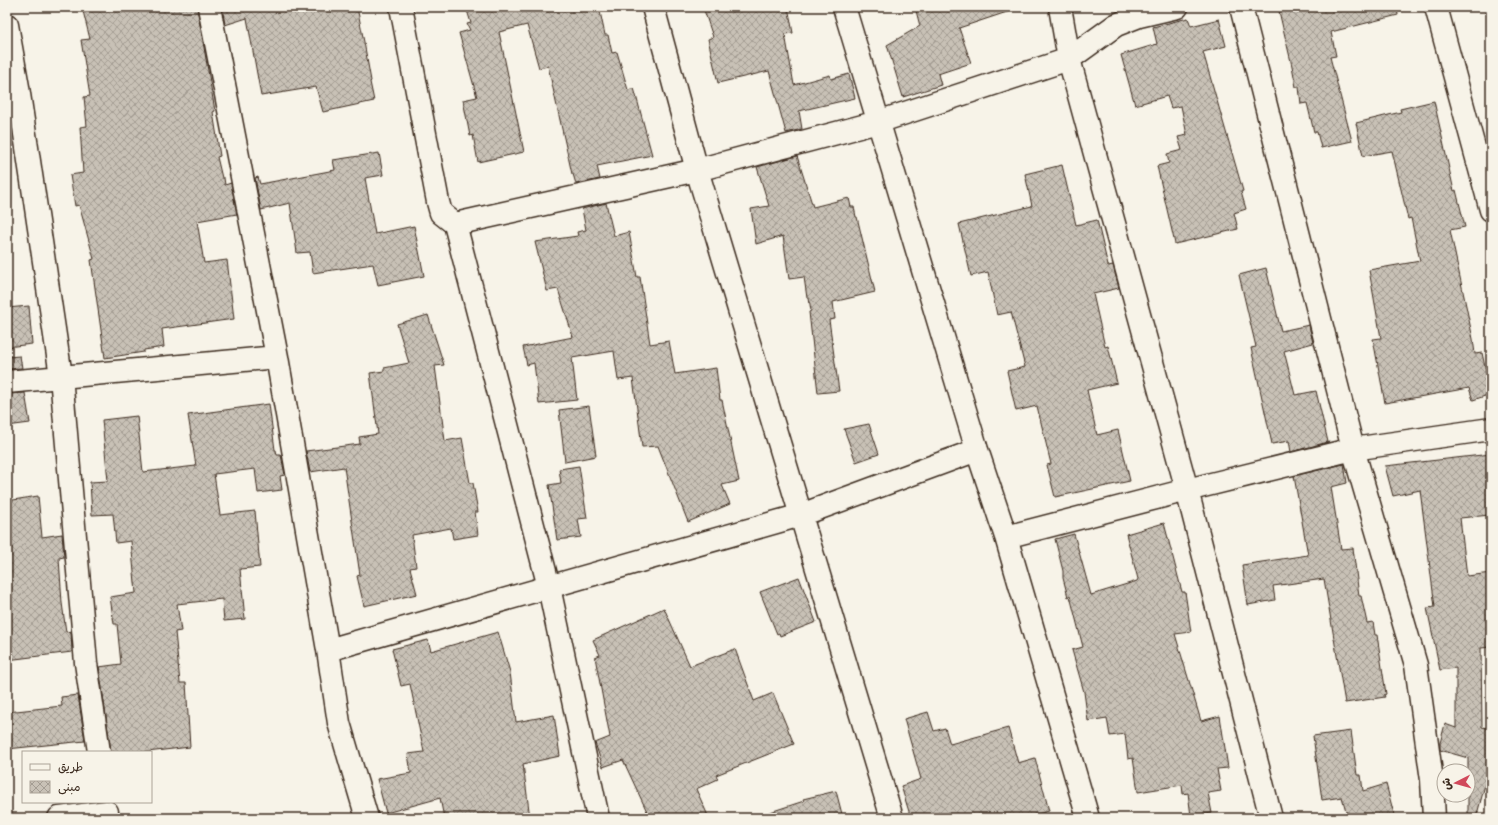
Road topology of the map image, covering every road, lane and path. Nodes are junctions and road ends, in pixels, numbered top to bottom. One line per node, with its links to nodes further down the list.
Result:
1 (209, 7): 16 (street)
2 (400, 7): 15 (street)
3 (653, 7): 13 (street)
4 (844, 7): 12 (street)
5 (1060, 7): 10 (street)
6 (1177, 7): 10 (street)
7 (1241, 7): 20 (street)
8 (1436, 7): 14 (street)
9 (7, 25): 11 (street)
10 (1069, 59): 12 (street); 22 (street)
11 (12, 87): 17 (street)
12 (878, 122): 13 (street); 21 (street)
13 (697, 170): 15 (street); 23 (street)
14 (1491, 210)
15 (456, 224): 25 (street)
16 (277, 358): 17 (street); 26 (street)
17 (61, 376): 18 (street); 27 (street)
18 (7, 382)
19 (1491, 429): 20 (street)
20 (1353, 449): 22 (street); 35 (street)
21 (976, 450): 23 (street); 24 (street)
22 (1187, 490): 24 (street); 34 (street)
23 (801, 515): 25 (street); 32 (street)
24 (1006, 537): 33 (street)
25 (549, 587): 26 (street); 31 (street)
26 (328, 650): 30 (street)
27 (99, 751)
28 (107, 811): 29 (street)
29 (59, 818)
30 (367, 818)
31 (598, 818)
32 (892, 818)
33 (1088, 818)
34 (1271, 818)
35 (1434, 818)

